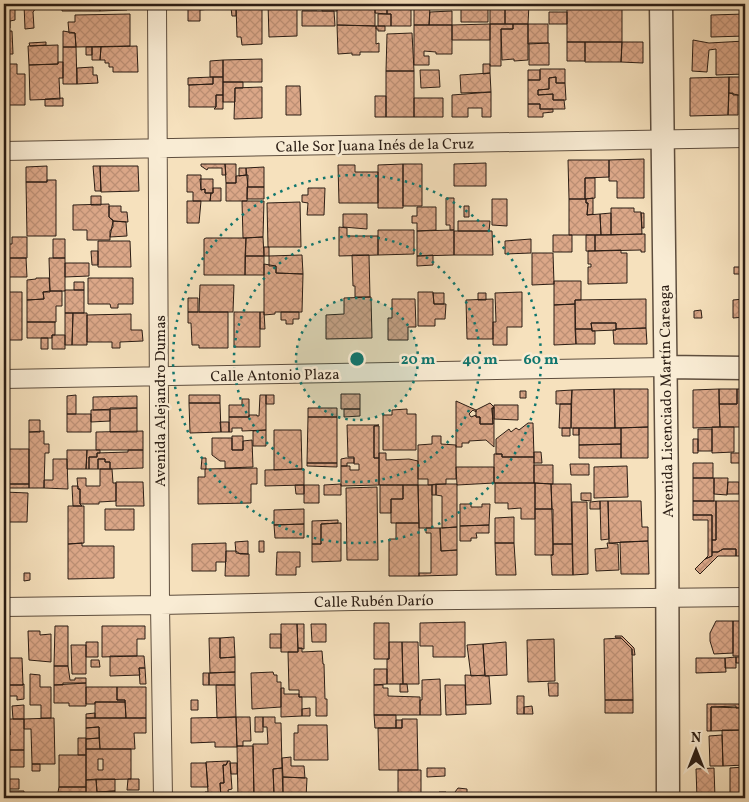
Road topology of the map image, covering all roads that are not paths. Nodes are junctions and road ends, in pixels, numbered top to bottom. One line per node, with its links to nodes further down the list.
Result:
1 (157, 4): 5 (street, Avenida Alejandro Dumas)
2 (661, 4): 4 (street, Avenida Licenciado Martín Careaga)
3 (745, 138): 4 (street, Calle Sor Juana Inés de la Cruz)
4 (662, 139): 5 (street, Calle Sor Juana Inés de la Cruz); 7 (street, Avenida Licenciado Martín Careaga)
5 (158, 149): 6 (street, Calle Sor Juana Inés de la Cruz); 9 (street, Avenida Alejandro Dumas)
6 (4, 151)
7 (666, 367): 8 (street); 9 (street, Calle Antonio Plaza); 11 (street, Avenida Licenciado Martín Careaga)
8 (745, 368)
9 (160, 377): 10 (street, Calle Antonio Plaza); 13 (street, Avenida Alejandro Dumas)
10 (4, 379)
11 (668, 598): 12 (street, Calle Rubén Darío); 13 (street, Calle Rubén Darío); 16 (street, Avenida Licenciado Martín Careaga)
12 (745, 598)
13 (160, 605): 14 (street, Calle Rubén Darío); 15 (street, Avenida Alejandro Dumas)
14 (4, 607)
15 (163, 798)
16 (668, 798)

